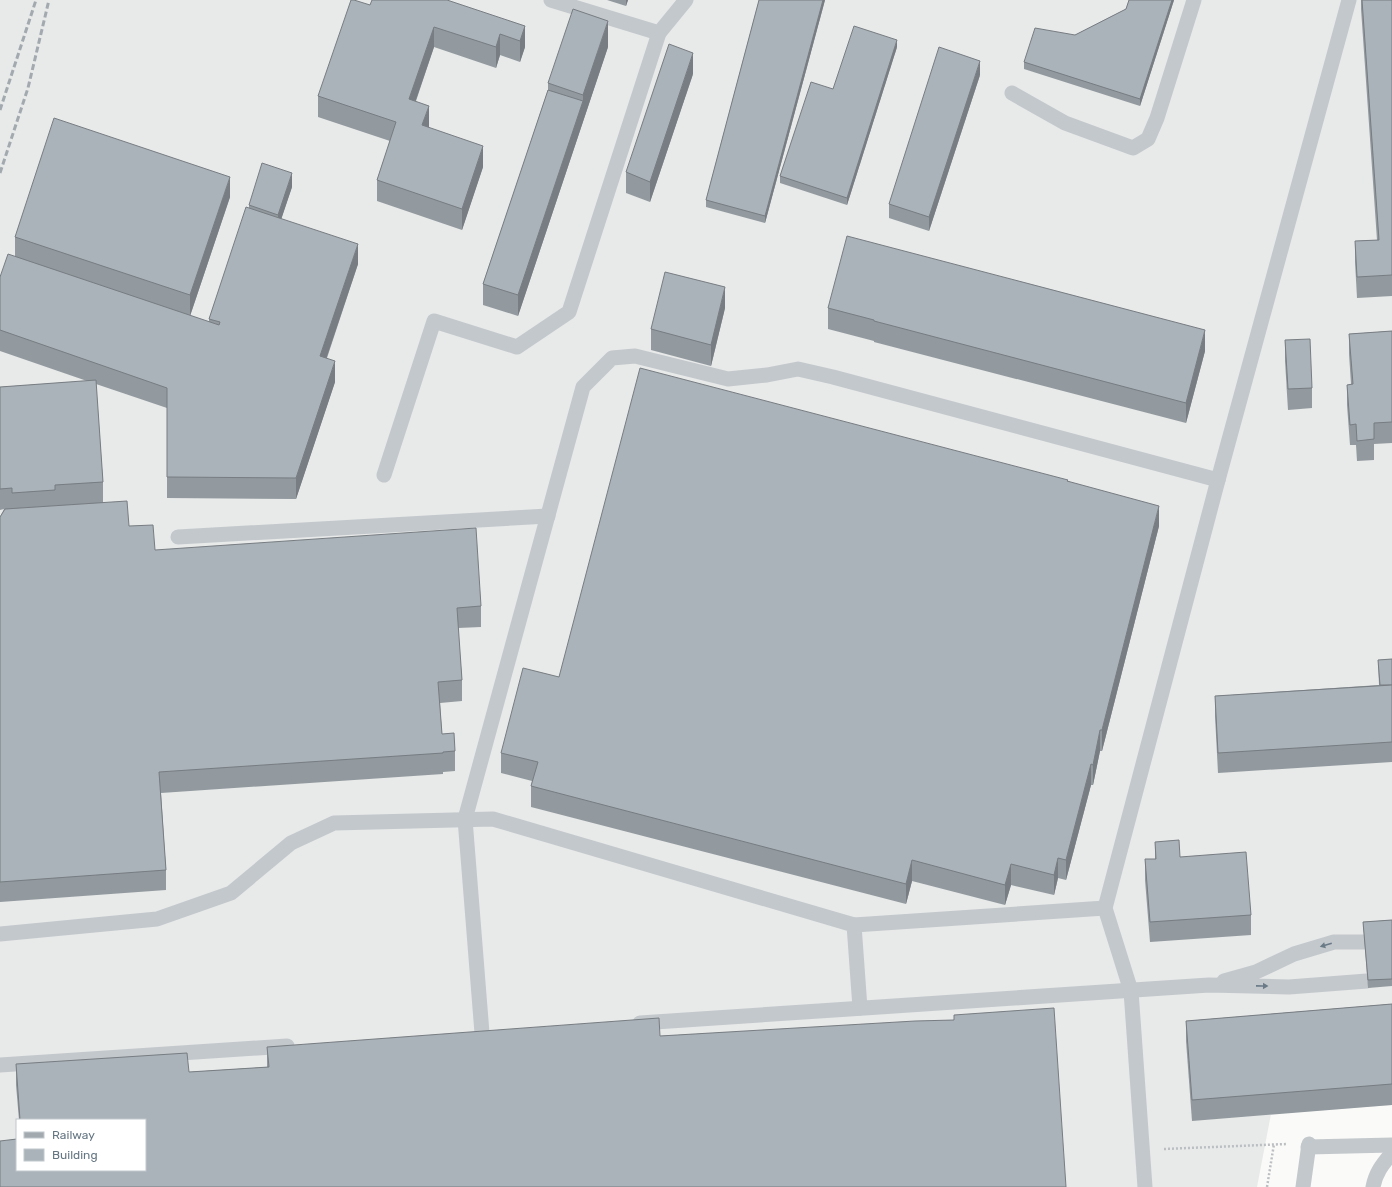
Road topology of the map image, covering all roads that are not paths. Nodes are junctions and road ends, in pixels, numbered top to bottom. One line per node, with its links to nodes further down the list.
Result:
1 (551, 0): 5 (lane)
2 (686, 0): 5 (lane)
3 (1194, 0): 6 (lane)
4 (1349, 0): 8 (lane)
5 (659, 33): 7 (lane)
6 (1012, 93)
7 (384, 475)
8 (1218, 480): 9 (lane); 12 (lane)
9 (548, 516): 10 (lane); 11 (lane)
10 (178, 537)
11 (465, 819): 13 (lane); 14 (lane); 22 (lane)
12 (1105, 908): 13 (lane); 18 (lane)
13 (854, 925): 19 (lane)
14 (0, 934)
15 (1364, 942): 17 (lane, one-way to 17)
16 (1367, 981): 17 (lane, one-way to 16)
17 (1209, 985): 18 (lane)
18 (1131, 991): 19 (lane); 28 (lane)
19 (860, 1008): 20 (lane)
20 (624, 1024)
21 (497, 1032): 22 (lane)
22 (482, 1033): 23 (lane)
23 (466, 1034)
24 (300, 1045): 25 (lane)
25 (0, 1065)
26 (1392, 1145): 29 (lane)
27 (1392, 1153): 30 (lane)
28 (1145, 1187)
29 (1303, 1187)
30 (1373, 1187)

